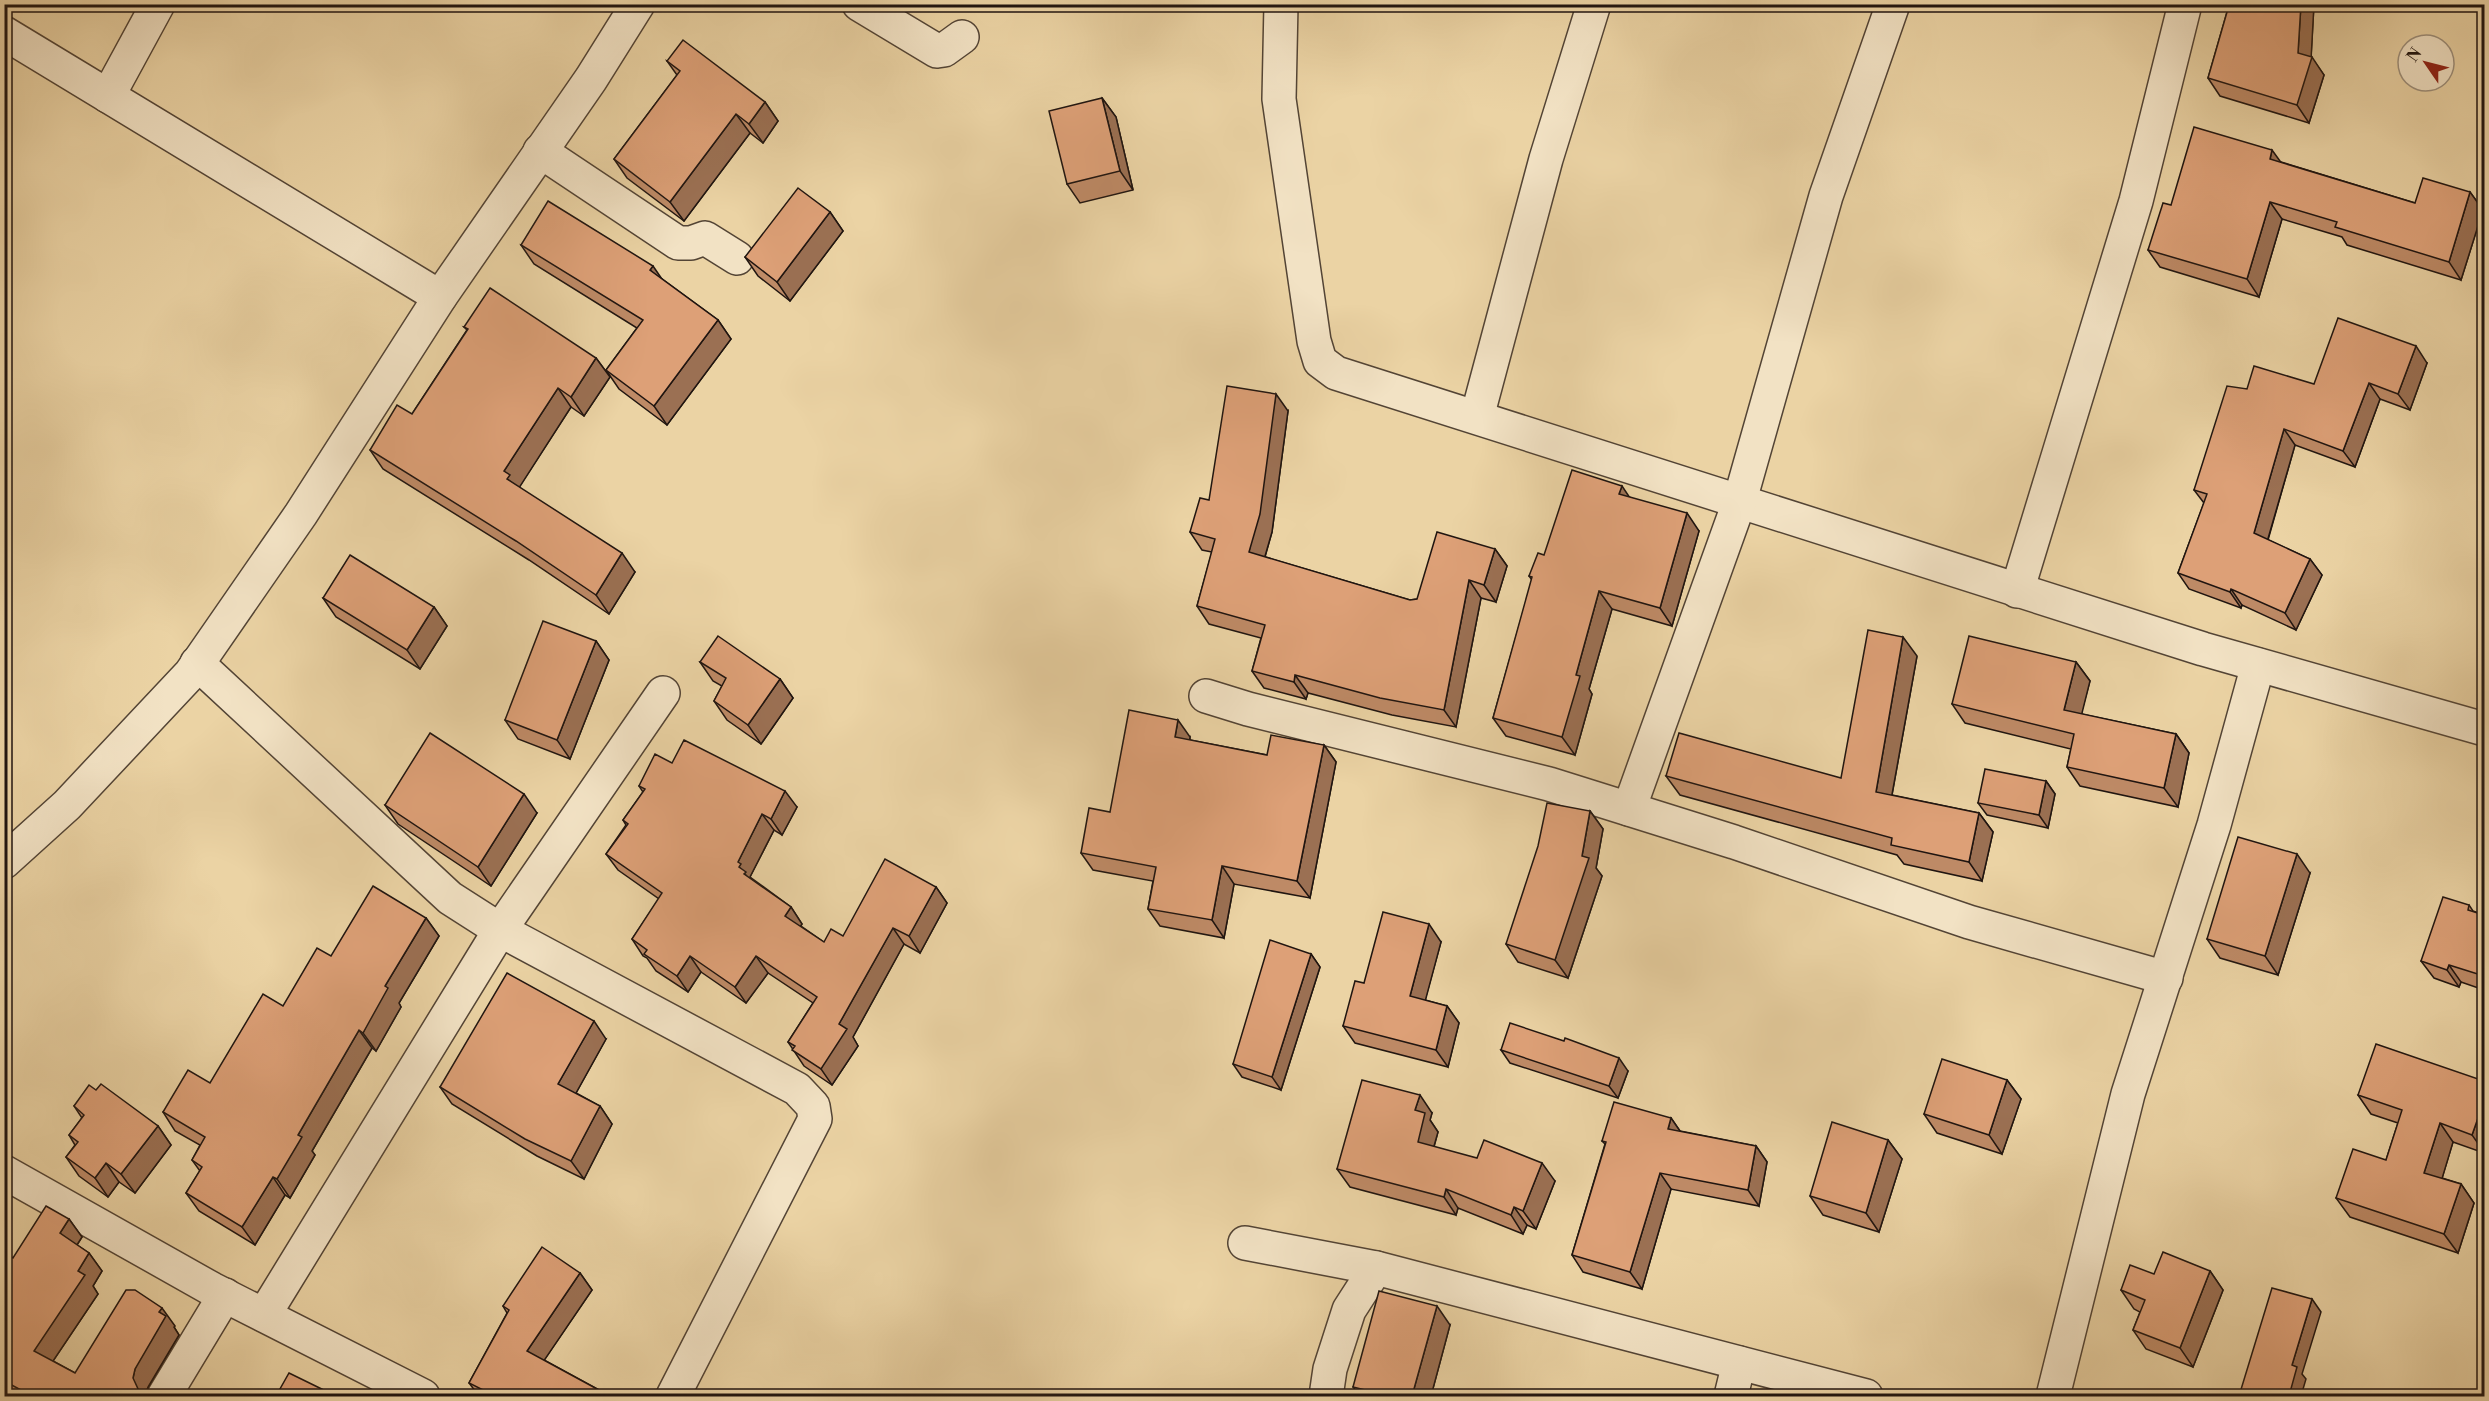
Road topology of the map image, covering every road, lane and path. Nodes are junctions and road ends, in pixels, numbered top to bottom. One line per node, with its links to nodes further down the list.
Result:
1 (158, 4): 10 (street)
2 (638, 4): 11 (street)
3 (859, 4): 9 (street)
4 (1281, 4): 14 (street)
5 (1594, 4): 14 (street)
6 (1893, 4): 15 (street)
7 (2186, 4): 16 (street)
8 (4, 33): 10 (street)
9 (962, 38)
10 (108, 96): 13 (street)
11 (540, 152): 12 (street); 13 (street)
12 (737, 258)
13 (440, 297): 17 (street)
14 (1477, 417): 15 (street)
15 (1740, 500): 16 (street); 22 (street)
16 (2017, 591): 18 (street)
17 (197, 663): 23 (street); 24 (street)
18 (2258, 665): 21 (street); 25 (street)
19 (663, 693): 24 (street)
20 (1206, 696): 22 (street)
21 (2484, 729)
22 (1629, 809): 25 (street)
23 (4, 862)
24 (500, 930): 30 (street); 34 (street)
25 (2166, 978): 38 (street)
26 (4, 1172): 29 (street)
27 (1245, 1243): 28 (street)
28 (1376, 1268): 31 (street); 35 (street)
29 (225, 1295): 30 (street); 32 (street)
30 (264, 1315): 33 (street)
31 (1739, 1363): 36 (street); 37 (street)
32 (164, 1396)
33 (423, 1396)
34 (673, 1396)
35 (1326, 1396)
36 (1731, 1396)
37 (1866, 1396)
38 (2053, 1396)

